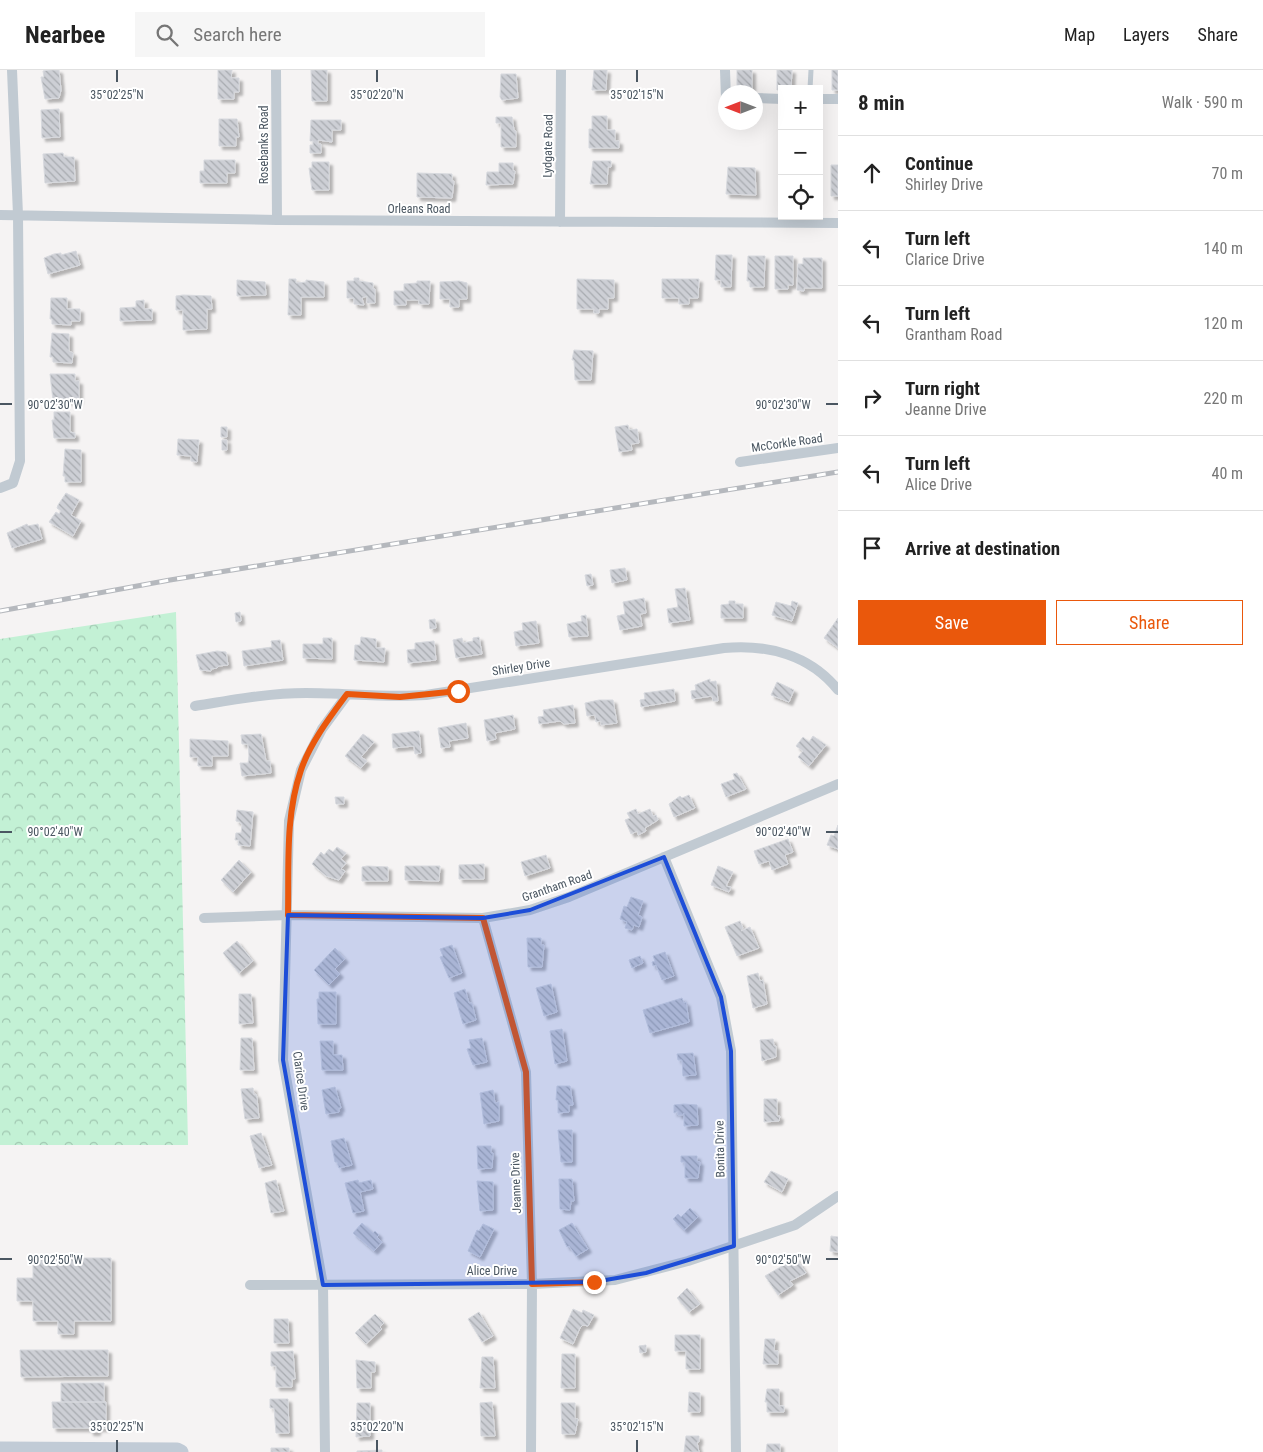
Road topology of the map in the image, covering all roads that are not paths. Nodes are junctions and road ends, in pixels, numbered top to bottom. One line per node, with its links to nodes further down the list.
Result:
1 (12, 70): 13 (street)
2 (276, 70): 14 (street, Rosebanks Road)
3 (561, 70): 15 (street, Lydgate Road)
4 (725, 70): 6 (street)
5 (811, 70): 7 (lane)
6 (726, 85)
7 (810, 85)
8 (763, 98): 9 (street)
9 (778, 99)
10 (823, 99): 11 (street)
11 (838, 99)
12 (0, 215): 13 (street, Orleans Road)
13 (18, 215): 14 (street, Orleans Road); 19 (street)
14 (276, 220): 15 (street, Orleans Road)
15 (560, 222): 16 (street, Orleans Road)
16 (838, 223)
17 (838, 448): 18 (street, McCorkle Road)
18 (740, 462)
19 (0, 488)
20 (838, 690): 21 (street, Shirley Drive)
21 (347, 694): 22 (street, Shirley Drive); 25 (street, Clarice Drive)
22 (195, 706)
23 (838, 784): 24 (street, Grantham Road)
24 (664, 857): 27 (street, Grantham Road); 29 (street, Bonita Drive)
25 (288, 915): 26 (street, Grantham Road); 27 (street, Grantham Road); 32 (street, Clarice Drive)
26 (204, 918)
27 (483, 918): 30 (street, Jeanne Drive)
28 (838, 1196): 29 (street, Alice Drive)
29 (734, 1246): 30 (street, Alice Drive); 37 (street, Bonita Drive)
30 (532, 1284): 32 (street, Alice Drive); 36 (street, Jeanne Drive)
31 (250, 1285): 32 (street, Alice Drive)
32 (322, 1285): 35 (street, Clarice Drive)
33 (0, 1448): 34 (street)
34 (181, 1452)
35 (325, 1452)
36 (531, 1452)
37 (736, 1452)

